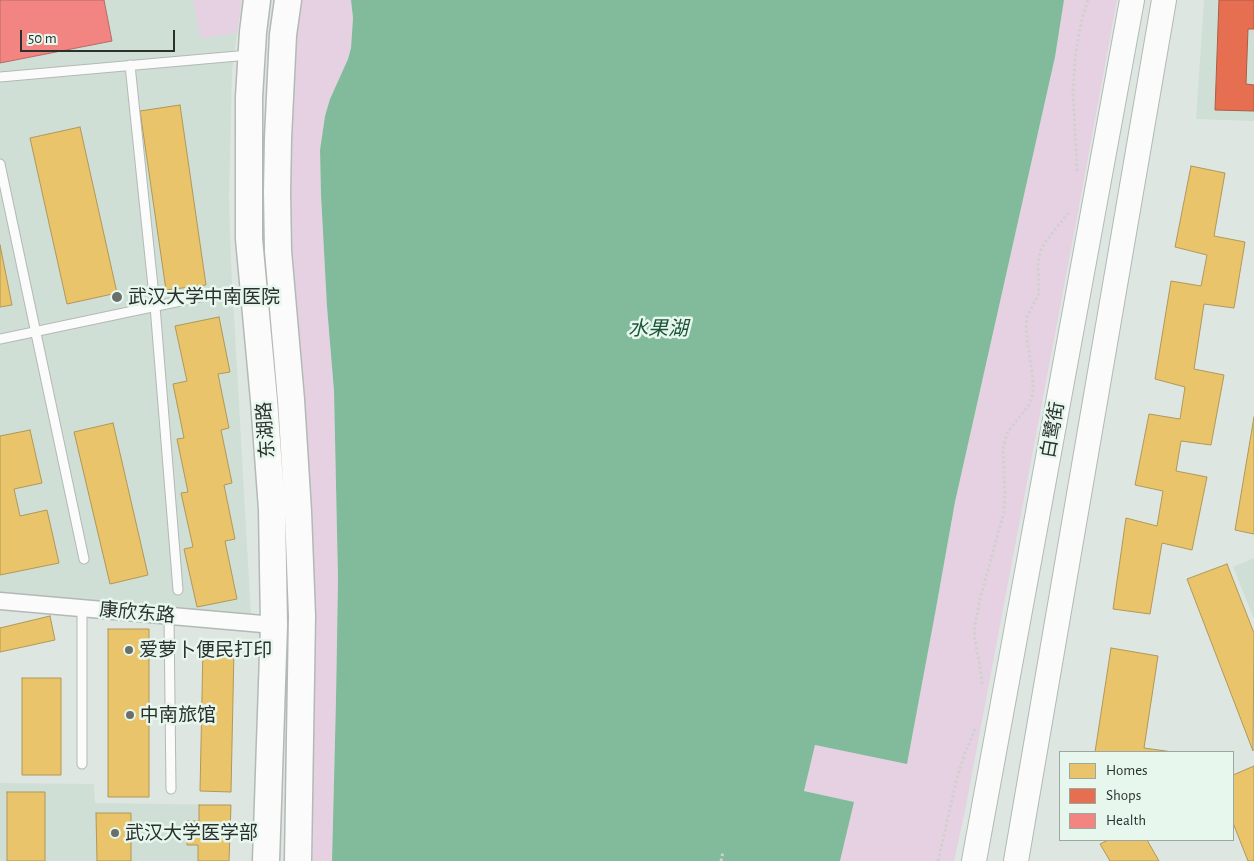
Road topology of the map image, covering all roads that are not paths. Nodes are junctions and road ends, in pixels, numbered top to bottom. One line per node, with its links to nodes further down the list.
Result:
1 (257, 0): 5 (main road, 东湖路)
2 (288, 0): 22 (main road, 东湖路)
3 (1132, 0): 23 (main road, 白鹭街)
4 (1164, 0): 24 (main road, 白鹭街)
5 (252, 54): 6 (lane); 18 (main road, 东湖路)
6 (130, 65): 7 (lane); 10 (lane)
7 (0, 77)
8 (0, 164): 11 (lane)
9 (208, 295): 10 (lane)
10 (155, 306): 11 (lane); 14 (lane)
11 (36, 331): 12 (lane); 13 (lane)
12 (0, 339)
13 (84, 559)
14 (178, 590)
15 (0, 601): 16 (street, 康欣东路)
16 (82, 608): 17 (street, 康欣东路); 19 (lane)
17 (169, 616): 18 (street, 康欣东路); 20 (lane)
18 (274, 625): 21 (main road, 东湖路)
19 (82, 764)
20 (171, 790)
21 (266, 861)
22 (298, 861)
23 (974, 861)
24 (1016, 861)

